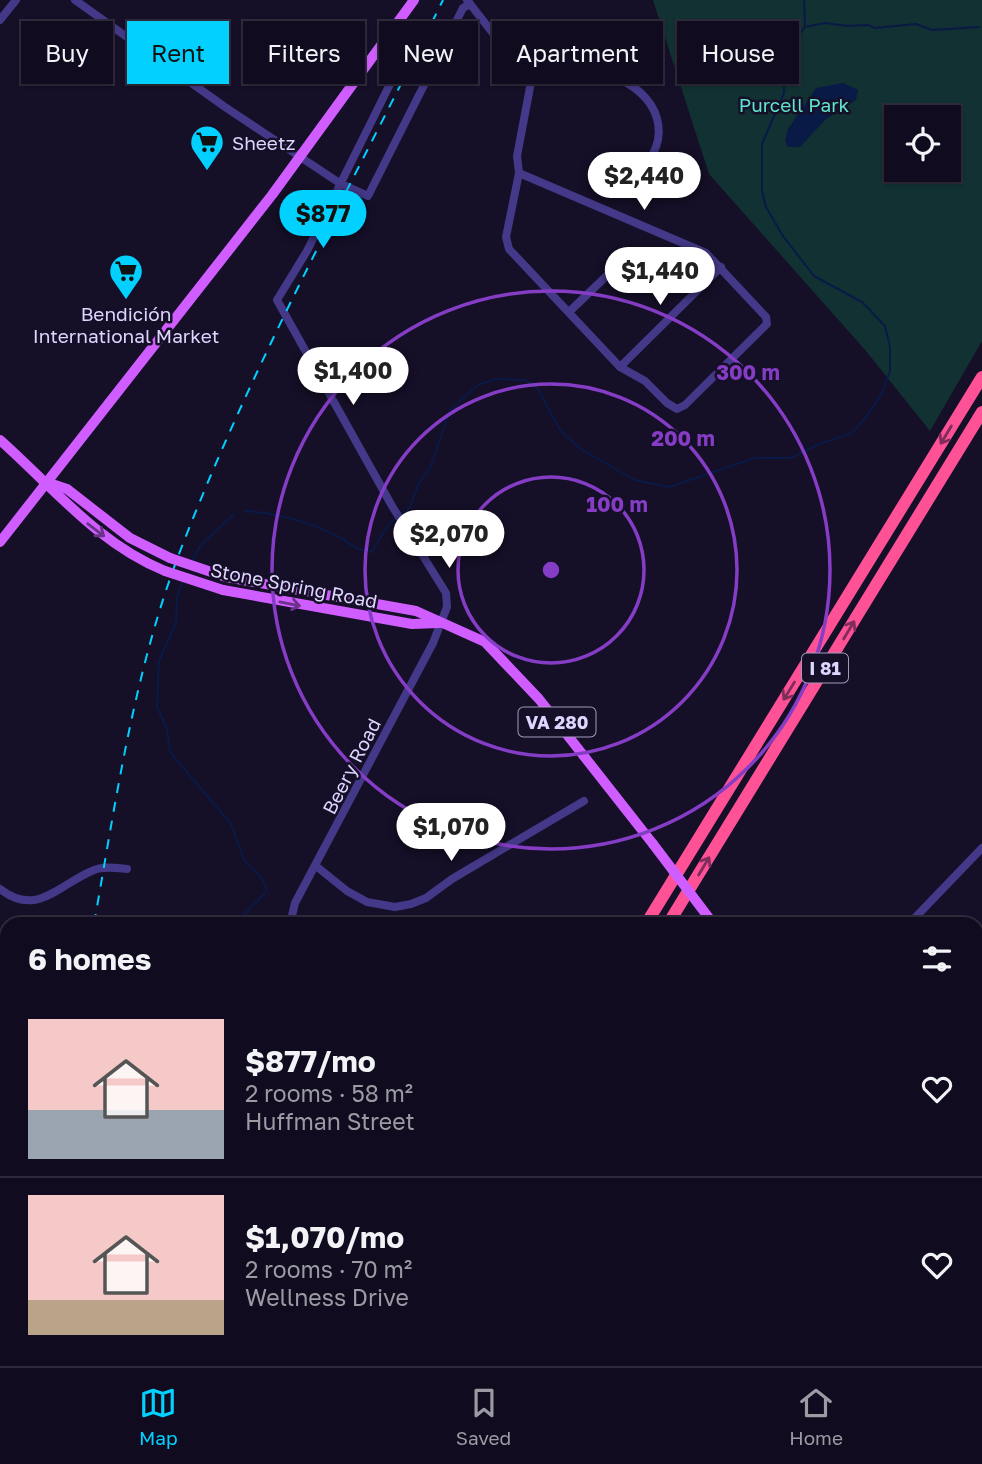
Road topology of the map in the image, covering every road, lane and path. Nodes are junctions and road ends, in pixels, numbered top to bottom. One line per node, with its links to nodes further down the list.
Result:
1 (16, 0): 5 (street)
2 (75, 0): 10 (street)
3 (414, 0): 10 (main road)
4 (469, 2): 6 (street); 13 (street)
5 (0, 20)
6 (492, 30)
7 (390, 84): 13 (street)
8 (530, 84): 11 (street)
9 (624, 84): 12 (street)
10 (300, 156): 13 (street); 21 (main road)
11 (519, 173): 15 (street); 16 (street)
12 (631, 178)
13 (341, 184): 23 (street)
14 (619, 264): 16 (street)
15 (721, 267): 17 (street); 17 (street)
16 (569, 312): 17 (street)
17 (620, 366)
18 (982, 377): 30 (highway, I 81, one-way to 30)
19 (982, 412): 31 (highway, I 81, one-way to 19)
20 (0, 440): 21 (main road, Stone Spring Road / VA 280)
21 (48, 483): 22 (main road); 23 (main road, Stone Spring Road / VA 280, bridge); 23 (main road, Stone Spring Road / VA 280, one-way to 23, bridge)
22 (0, 542)
23 (442, 623): 26 (street, Beery Road); 32 (main road, Stone Spring Road / VA 280, bridge)
24 (584, 801): 26 (street)
25 (982, 848): 33 (street)
26 (316, 866): 29 (street, Beery Road)
27 (127, 869): 28 (street)
28 (0, 889)
29 (292, 917)
30 (650, 917)
31 (672, 917)
32 (708, 917)
33 (916, 917)

